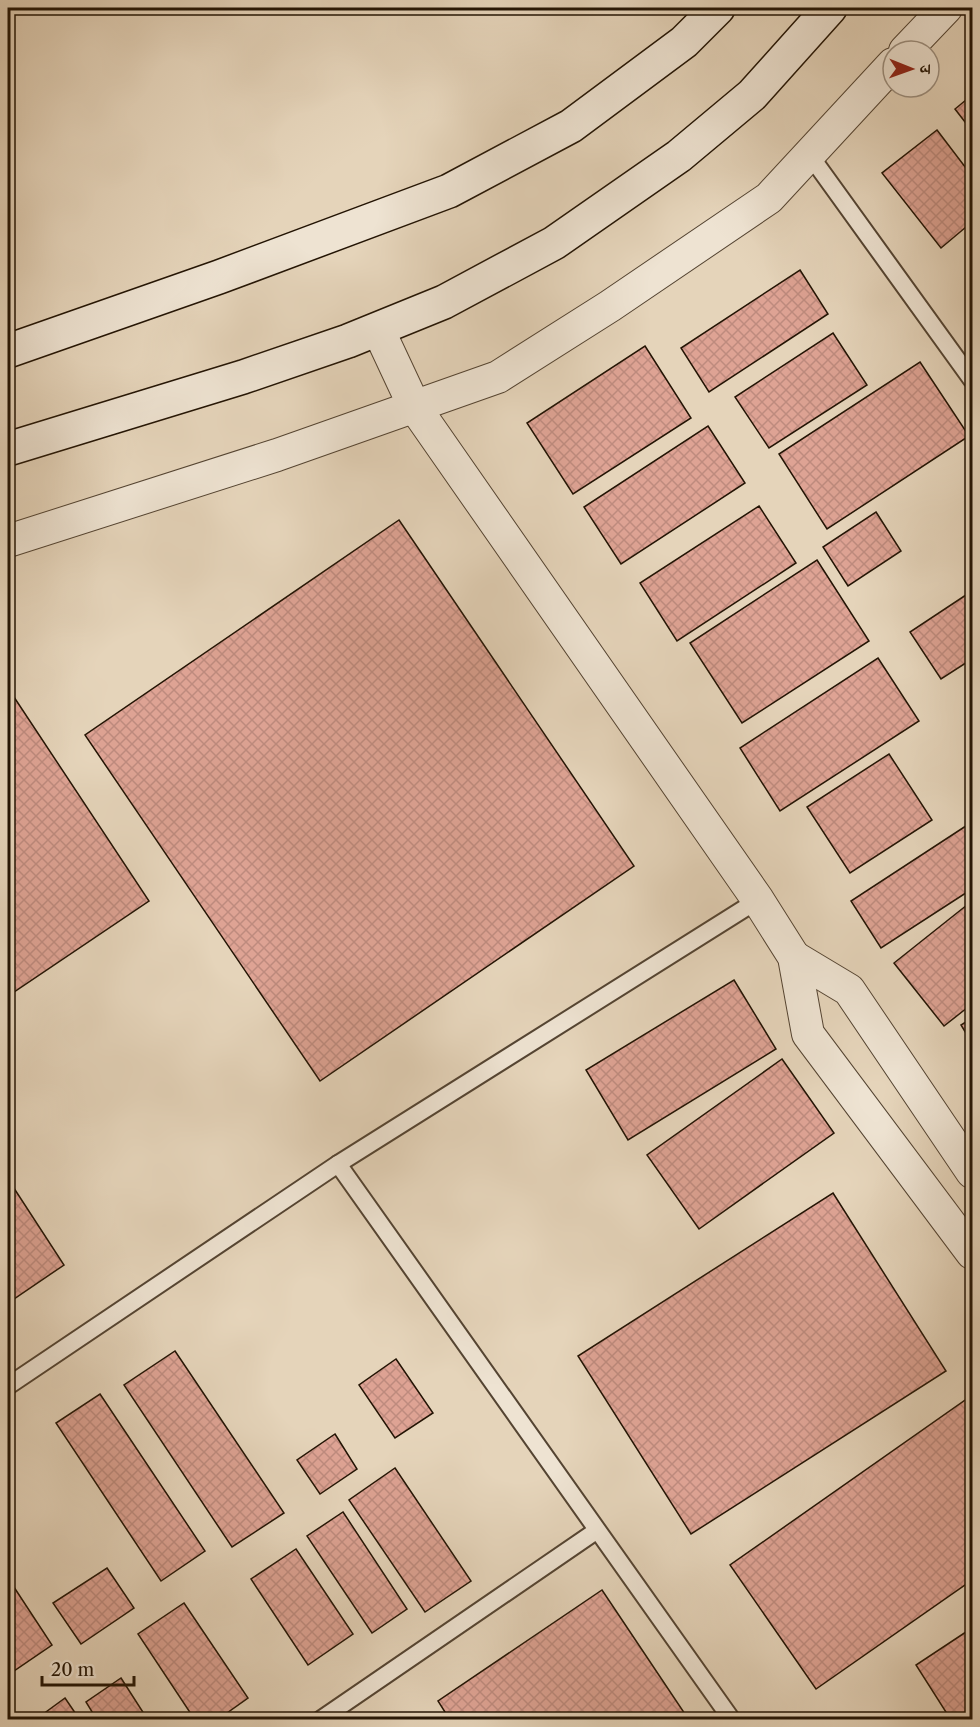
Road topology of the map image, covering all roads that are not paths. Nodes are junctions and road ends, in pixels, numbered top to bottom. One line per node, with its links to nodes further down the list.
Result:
1 (718, 8): 8 (main road)
2 (830, 8): 7 (main road)
3 (946, 8): 4 (street)
4 (916, 39)
5 (881, 77): 6 (street)
6 (809, 154): 9 (lane); 10 (street)
7 (378, 329): 10 (street); 11 (main road)
8 (8, 351)
9 (972, 380)
10 (414, 406): 12 (street); 13 (street)
11 (8, 449)
12 (8, 541)
13 (758, 900): 14 (street); 15 (lane)
14 (794, 957): 16 (street); 17 (street)
15 (338, 1164): 18 (lane); 19 (lane)
16 (972, 1172)
17 (972, 1253)
18 (8, 1386)
19 (596, 1530): 20 (lane); 21 (lane)
20 (320, 1719)
21 (732, 1719)

